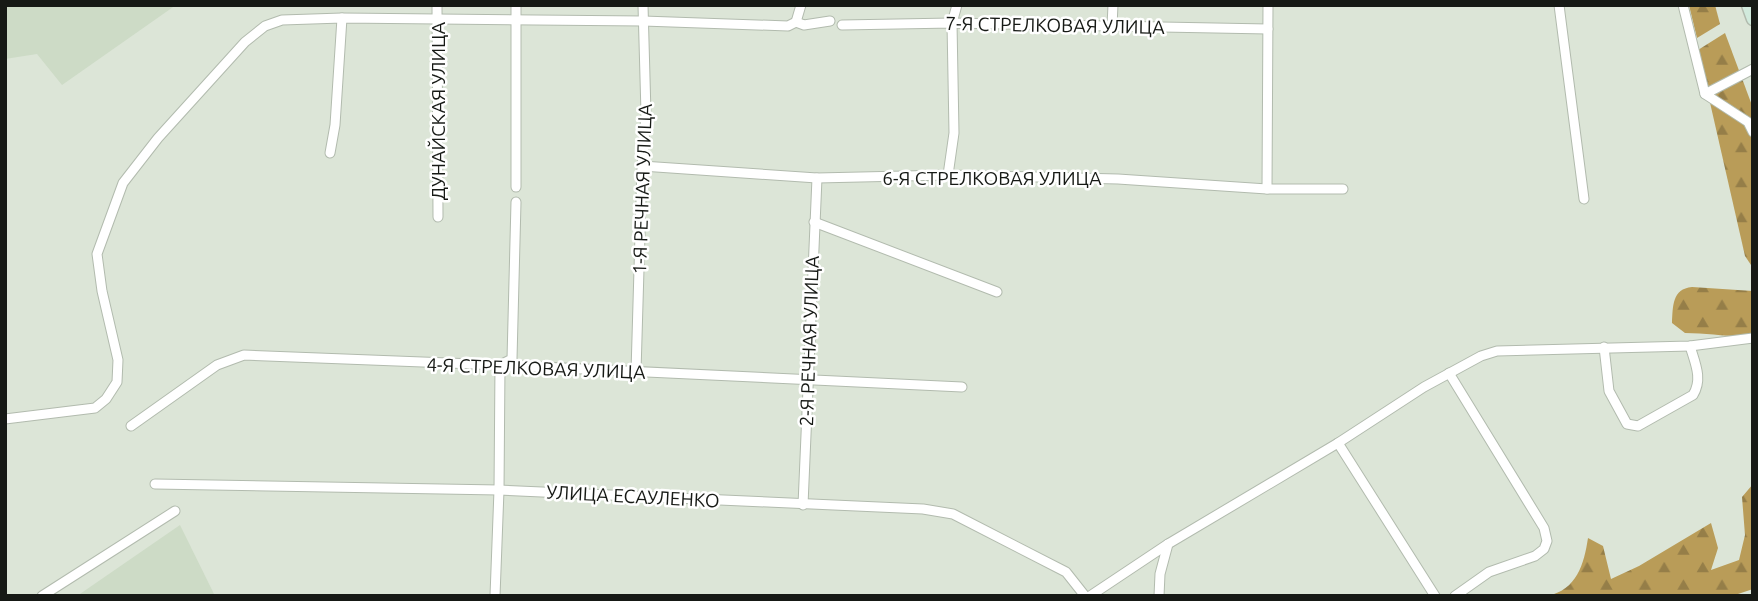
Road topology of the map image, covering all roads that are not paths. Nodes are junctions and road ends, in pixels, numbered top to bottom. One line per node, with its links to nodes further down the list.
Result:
1 (438, 5): 14 (street, ДУНАЙСКАЯ УЛИЦА)
2 (516, 5): 12 (street)
3 (643, 5): 15 (street, 1-Я РЕЧНАЯ УЛИЦА)
4 (801, 5): 17 (street)
5 (957, 5): 18 (street)
6 (1113, 5): 20 (street)
7 (1268, 5): 21 (street)
8 (1559, 5): 32 (street)
9 (1683, 5): 23 (street)
10 (1748, 5): 13 (main road)
11 (342, 18): 14 (street); 25 (street); 45 (street)
12 (516, 19): 14 (street); 15 (street); 29 (street)
13 (1753, 19)
14 (438, 20): 34 (street, ДУНАЙСКАЯ УЛИЦА)
15 (643, 20): 17 (street); 26 (street, 1-Я РЕЧНАЯ УЛИЦА)
16 (830, 21): 17 (street)
17 (796, 22)
18 (952, 23): 19 (street, 7-Я СТРЕЛКОВАЯ УЛИЦА); 20 (street, 7-Я СТРЕЛКОВАЯ УЛИЦА); 27 (street)
19 (842, 25)
20 (1112, 26): 21 (street, 7-Я СТРЕЛКОВАЯ УЛИЦА)
21 (1268, 29): 30 (street)
22 (1753, 69): 23 (street)
23 (1705, 94): 24 (street)
24 (1753, 132)
25 (330, 153)
26 (642, 166): 28 (street, 6-Я СТРЕЛКОВАЯ УЛИЦА); 41 (street, 1-Я РЕЧНАЯ УЛИЦА)
27 (948, 175): 28 (street, 6-Я СТРЕЛКОВАЯ УЛИЦА); 30 (street, 6-Я СТРЕЛКОВАЯ УЛИЦА)
28 (817, 178): 35 (street, 2-Я РЕЧНАЯ УЛИЦА)
29 (516, 187)
30 (1267, 189): 31 (street, 6-Я СТРЕЛКОВАЯ УЛИЦА)
31 (1343, 189)
32 (1584, 199)
33 (516, 202): 40 (street)
34 (438, 216)
35 (814, 222): 36 (street); 43 (street, 2-Я РЕЧНАЯ УЛИЦА)
36 (997, 292)
37 (1753, 338): 38 (street)
38 (1690, 346): 39 (street); 39 (street)
39 (1604, 347): 42 (street)
40 (500, 365): 41 (street, 4-Я СТРЕЛКОВАЯ УЛИЦА); 46 (street, 4-Я СТРЕЛКОВАЯ УЛИЦА); 49 (street)
41 (636, 372): 43 (street, 4-Я СТРЕЛКОВАЯ УЛИЦА)
42 (1449, 373): 47 (street); 58 (street)
43 (807, 379): 44 (street, 4-Я СТРЕЛКОВАЯ УЛИЦА); 50 (street, 2-Я РЕЧНАЯ УЛИЦА)
44 (961, 387)
45 (5, 419)
46 (131, 426)
47 (1338, 443): 52 (street); 57 (street)
48 (155, 484): 49 (street, УЛИЦА ЕСАУЛЕНКО)
49 (499, 490): 50 (street, УЛИЦА ЕСАУЛЕНКО); 54 (street)
50 (803, 505): 55 (street, УЛИЦА ЕСАУЛЕНКО)
51 (175, 511): 53 (street)
52 (1168, 544): 55 (street); 56 (street)
53 (42, 596)
54 (495, 596)
55 (1087, 596)
56 (1159, 596)
57 (1435, 596)
58 (1455, 596)

